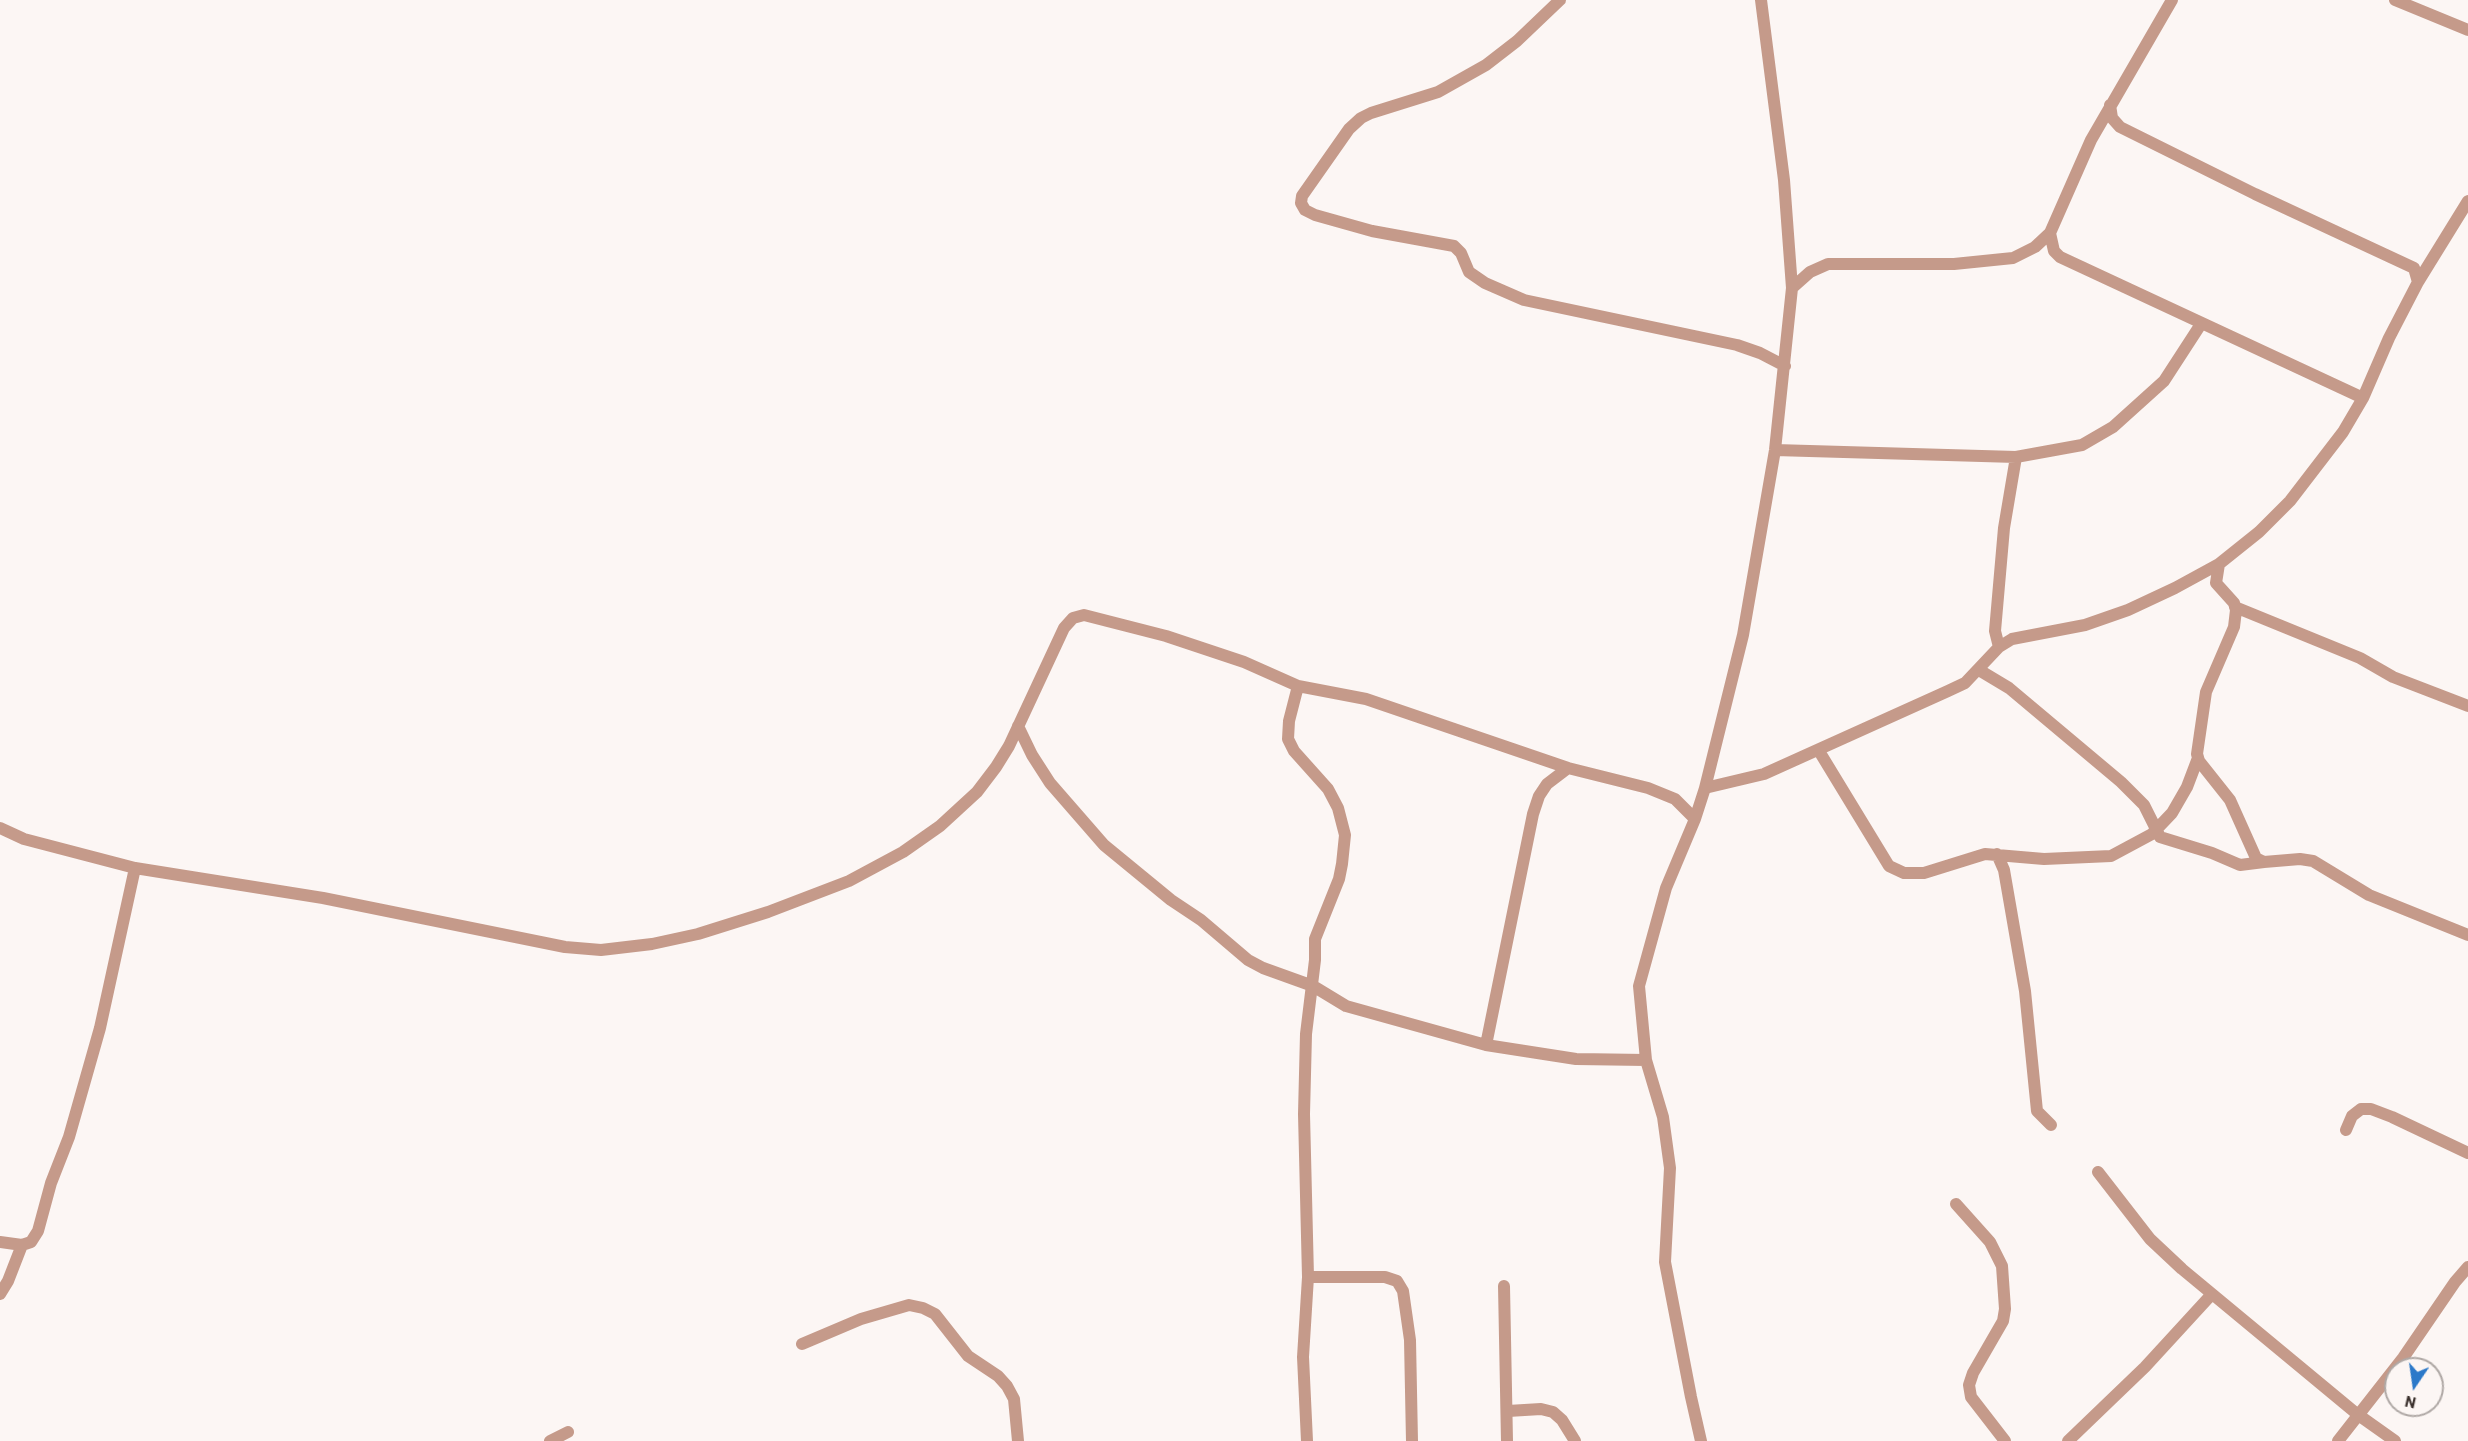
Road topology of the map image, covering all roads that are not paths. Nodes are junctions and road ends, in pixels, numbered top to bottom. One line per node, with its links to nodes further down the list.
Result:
1 (1560, 0): 12 (street)
2 (1761, 0): 10 (street)
3 (2172, 0): 6 (street)
4 (2395, 0): 5 (street)
5 (2468, 30)
6 (2110, 105): 8 (street); 9 (street)
7 (2468, 201): 9 (street)
8 (2050, 233): 10 (street); 11 (street)
9 (2418, 282): 13 (street)
10 (1792, 288): 12 (street)
11 (2201, 324): 13 (street); 15 (street)
12 (1785, 366): 14 (street)
13 (2363, 398): 16 (street)
14 (1775, 450): 15 (street); 26 (street)
15 (2016, 457): 18 (street)
16 (2219, 564): 17 (street); 18 (street)
17 (2235, 607): 21 (street); 24 (street)
18 (1999, 647): 19 (street)
19 (1979, 670): 23 (street); 29 (street)
20 (1299, 686): 22 (street); 25 (street); 34 (street)
21 (2468, 706)
22 (1018, 726): 32 (street); 34 (street)
23 (1819, 751): 26 (street); 30 (street)
24 (2198, 758): 29 (street); 31 (street)
25 (1568, 768): 27 (street); 35 (street)
26 (1705, 788): 27 (street)
27 (1695, 819): 36 (street)
28 (0, 828): 32 (street)
29 (2156, 830): 30 (street); 31 (street)
30 (1997, 854): 37 (street)
31 (2264, 862): 33 (street)
32 (135, 868): 43 (street)
33 (2468, 934)
34 (1312, 986): 35 (street); 45 (street)
35 (1486, 1045): 36 (street)
36 (1646, 1060): 59 (street)
37 (2051, 1125)
38 (2346, 1130): 39 (street)
39 (2468, 1153)
40 (2098, 1172): 48 (street)
41 (1956, 1204): 60 (street)
42 (0, 1242): 43 (street)
43 (22, 1245): 47 (street)
44 (2468, 1266): 51 (street)
45 (1308, 1277): 55 (street); 56 (street)
46 (1504, 1286): 50 (street)
47 (0, 1294)
48 (2212, 1294): 51 (street); 61 (street)
49 (802, 1344): 54 (street)
50 (1508, 1411): 57 (street); 58 (street)
51 (2357, 1414): 62 (street); 63 (street)
52 (568, 1432): 53 (street)
53 (550, 1441)
54 (1018, 1441)
55 (1307, 1441)
56 (1412, 1441)
57 (1507, 1441)
58 (1575, 1441)
59 (1701, 1441)
60 (2005, 1441)
61 (2068, 1441)
62 (2338, 1441)
63 (2395, 1441)

